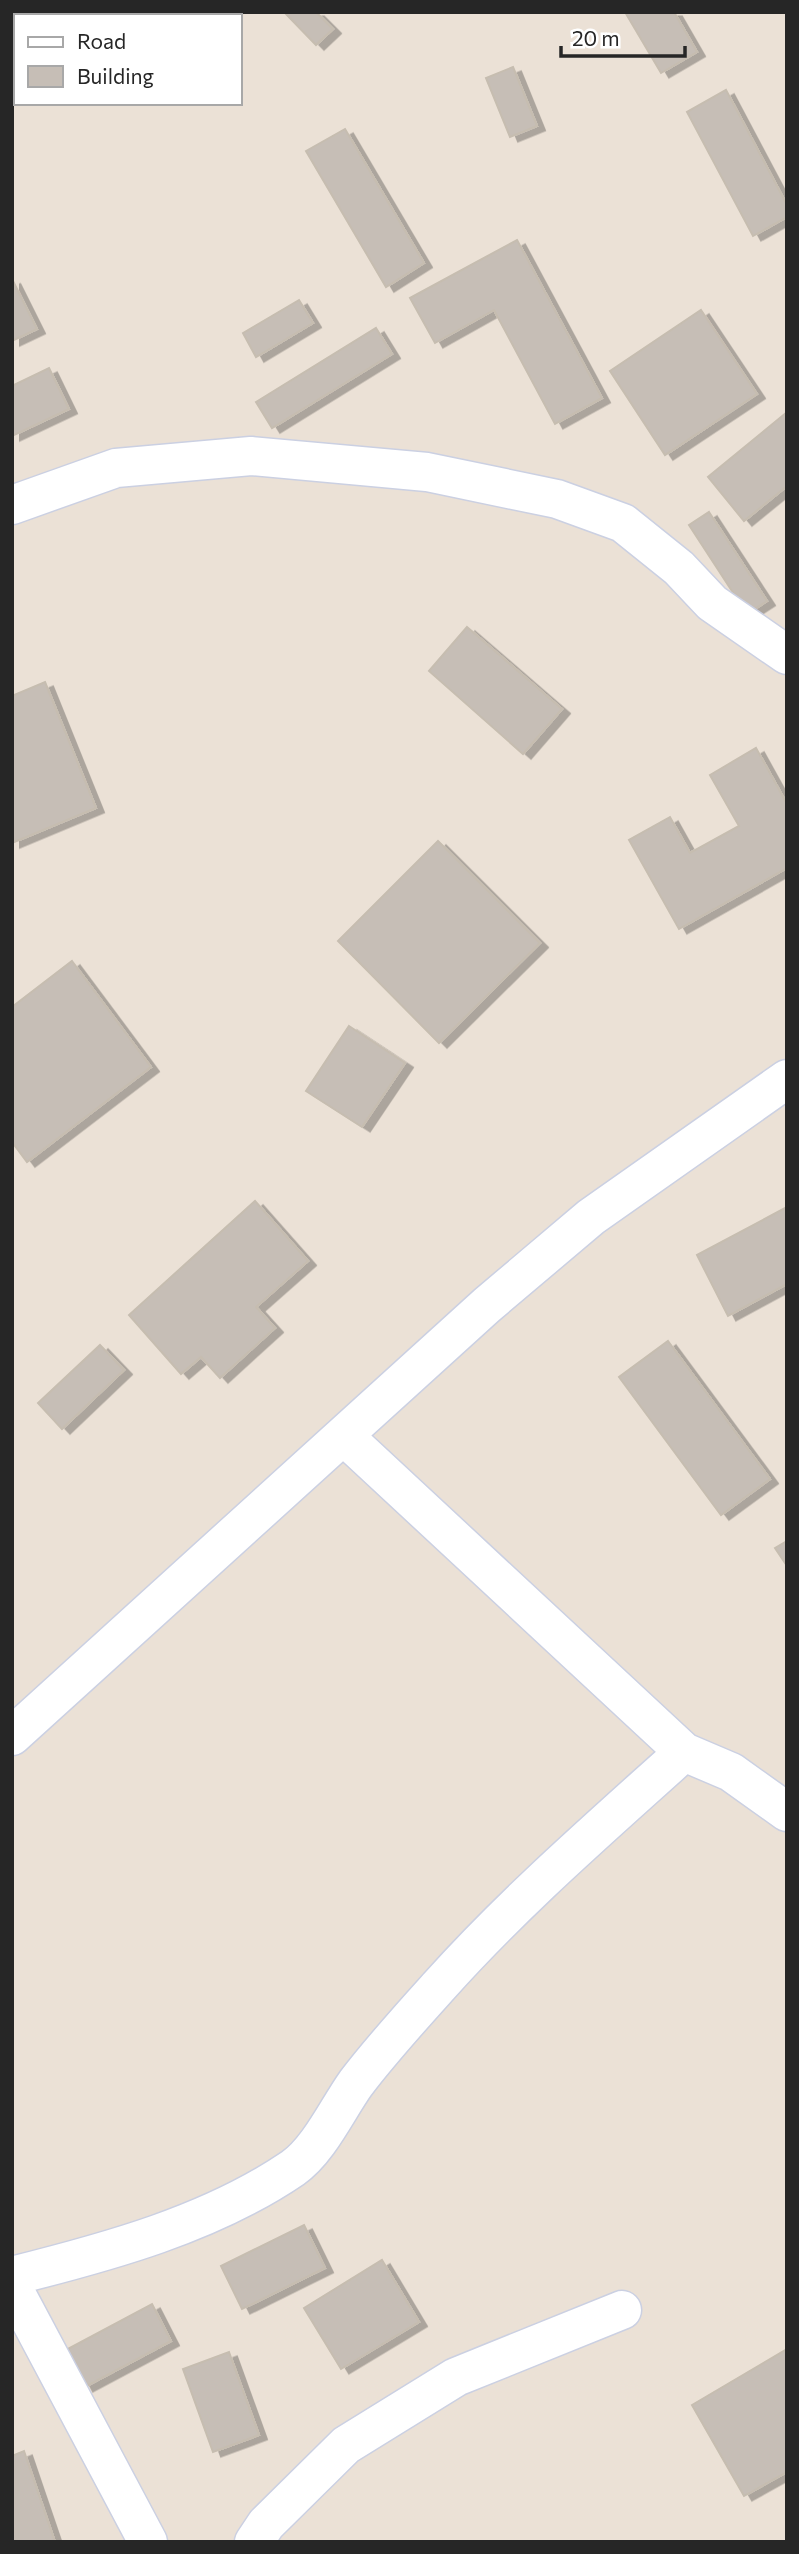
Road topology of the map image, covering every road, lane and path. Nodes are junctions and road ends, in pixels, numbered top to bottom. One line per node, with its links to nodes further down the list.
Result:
1 (12, 505): 2 (street)
2 (787, 655)
3 (787, 1079): 4 (street)
4 (345, 1437): 5 (street); 6 (street)
5 (12, 1736)
6 (684, 1752): 7 (street); 8 (street)
7 (787, 1812)
8 (12, 2276)
9 (12, 2286): 11 (street)
10 (622, 2310): 12 (street)
11 (148, 2542)
12 (254, 2542)

